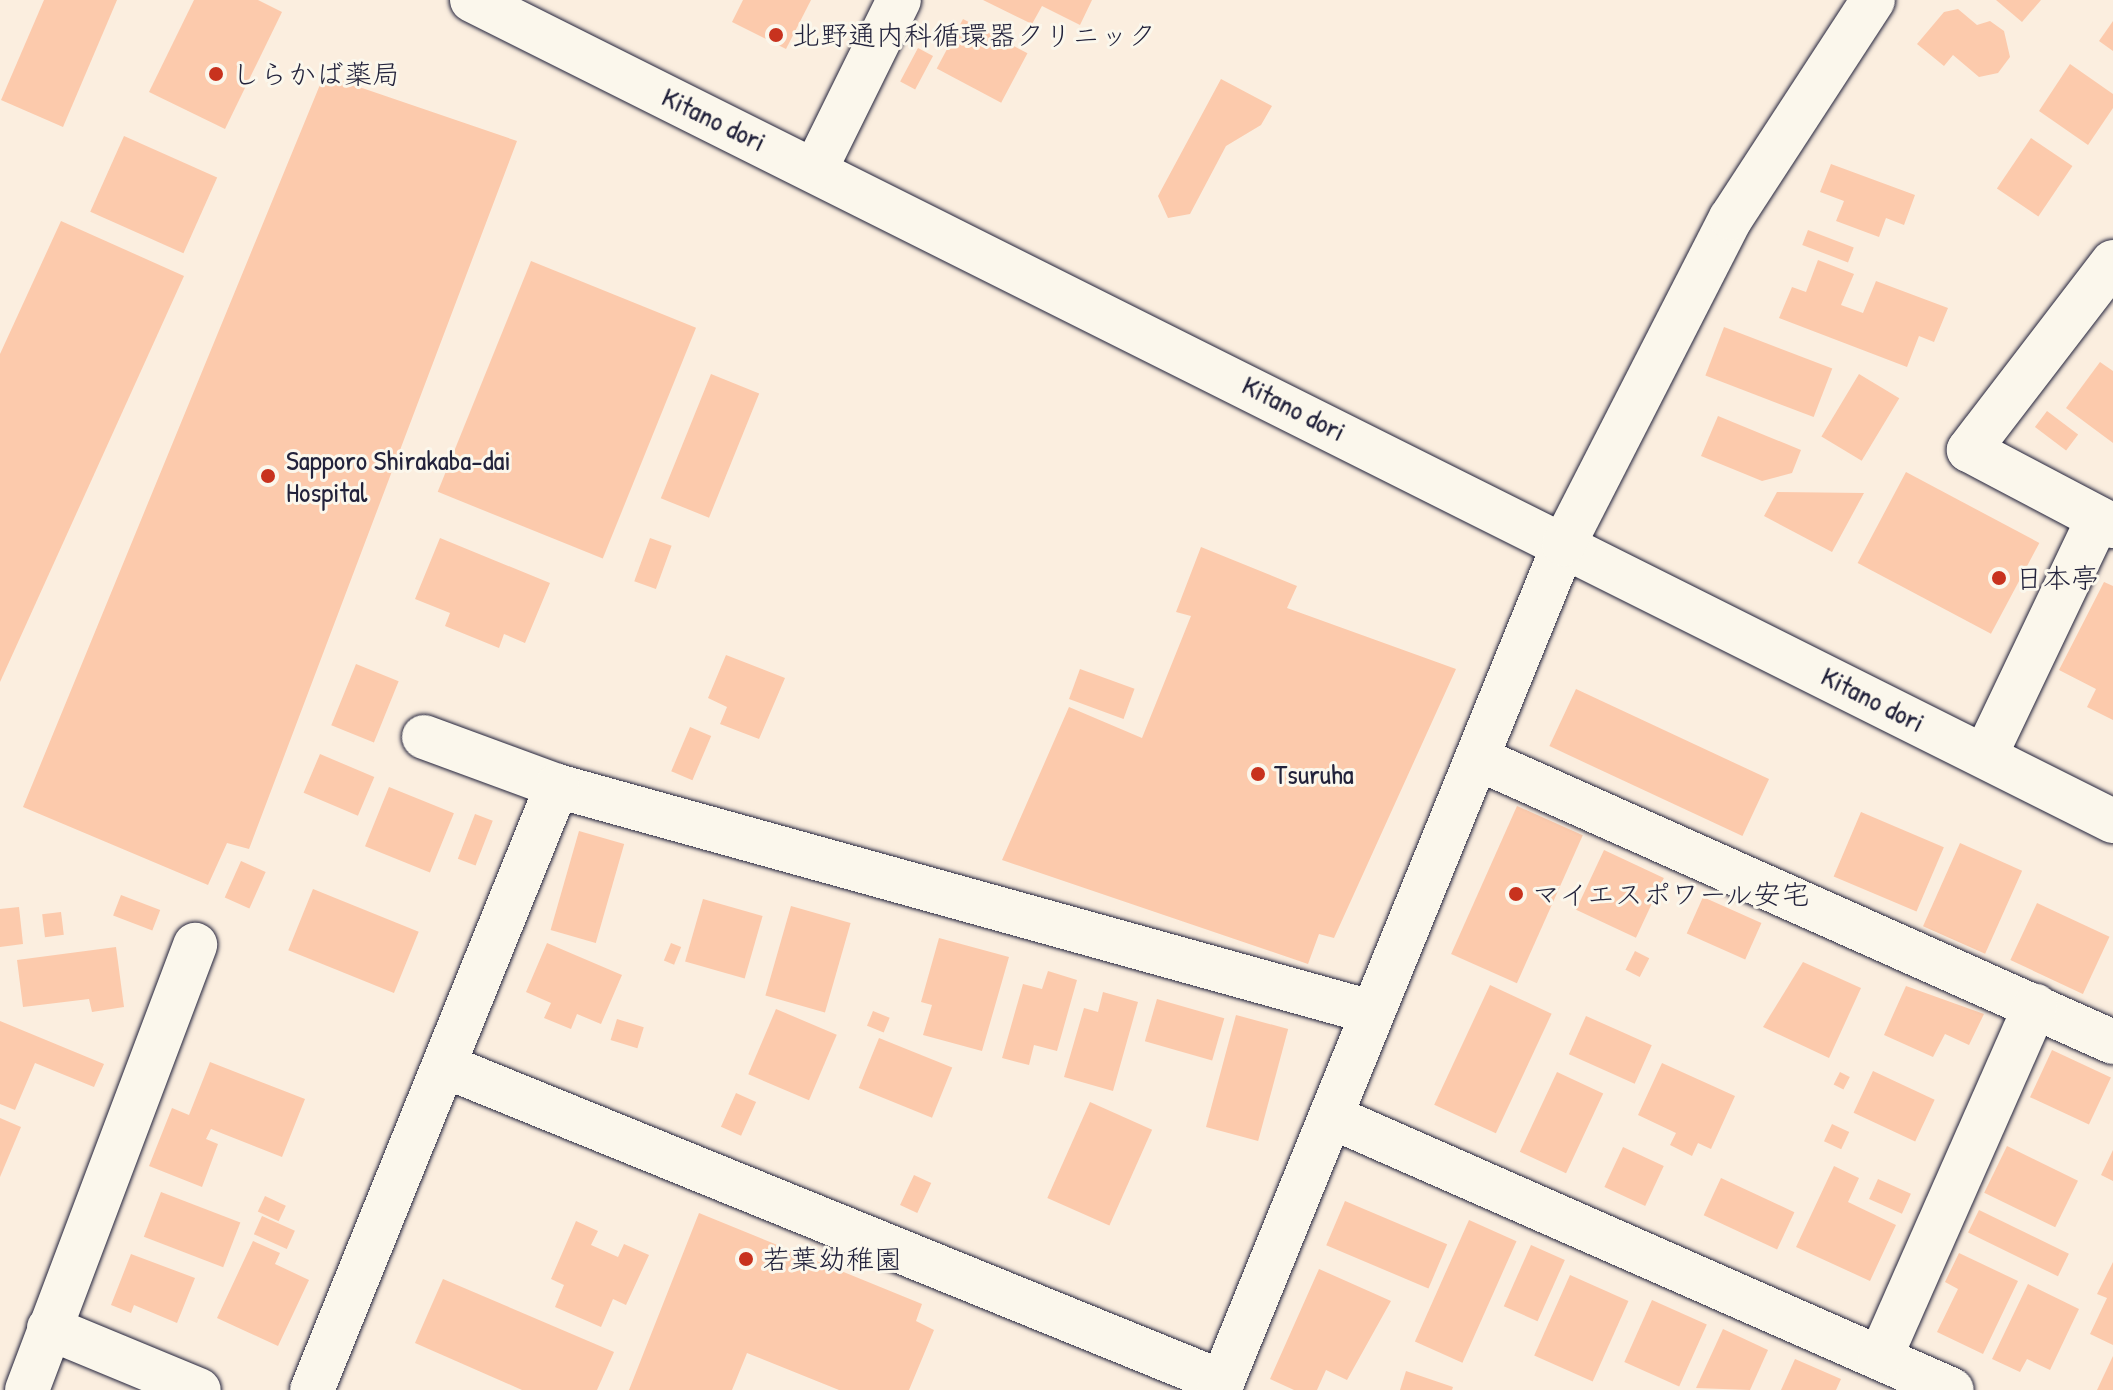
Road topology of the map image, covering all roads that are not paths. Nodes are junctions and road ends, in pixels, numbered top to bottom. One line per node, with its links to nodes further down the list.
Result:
1 (899, 0): 4 (street)
2 (1873, 0): 7 (street)
3 (491, 4): 4 (street, Kitano dori)
4 (816, 168): 7 (street, Kitano dori)
5 (2113, 262): 6 (street)
6 (2106, 522): 9 (street)
7 (1564, 544): 9 (street, Kitano dori); 10 (street)
8 (424, 737): 11 (street)
9 (1985, 756): 12 (street, Kitano dori)
10 (1481, 760): 14 (street); 15 (street)
11 (557, 786): 15 (street); 17 (street)
12 (2113, 821)
13 (195, 945): 19 (street)
14 (2035, 1006): 16 (street); 20 (street)
15 (1371, 1012): 18 (street)
16 (2113, 1042)
17 (447, 1067): 21 (street); 24 (street)
18 (1332, 1117): 20 (street); 21 (street)
19 (49, 1328): 22 (street); 23 (street)
20 (1880, 1358): 25 (street)
21 (1220, 1386)
22 (27, 1390)
23 (199, 1390)
24 (312, 1390)
25 (1952, 1390)

